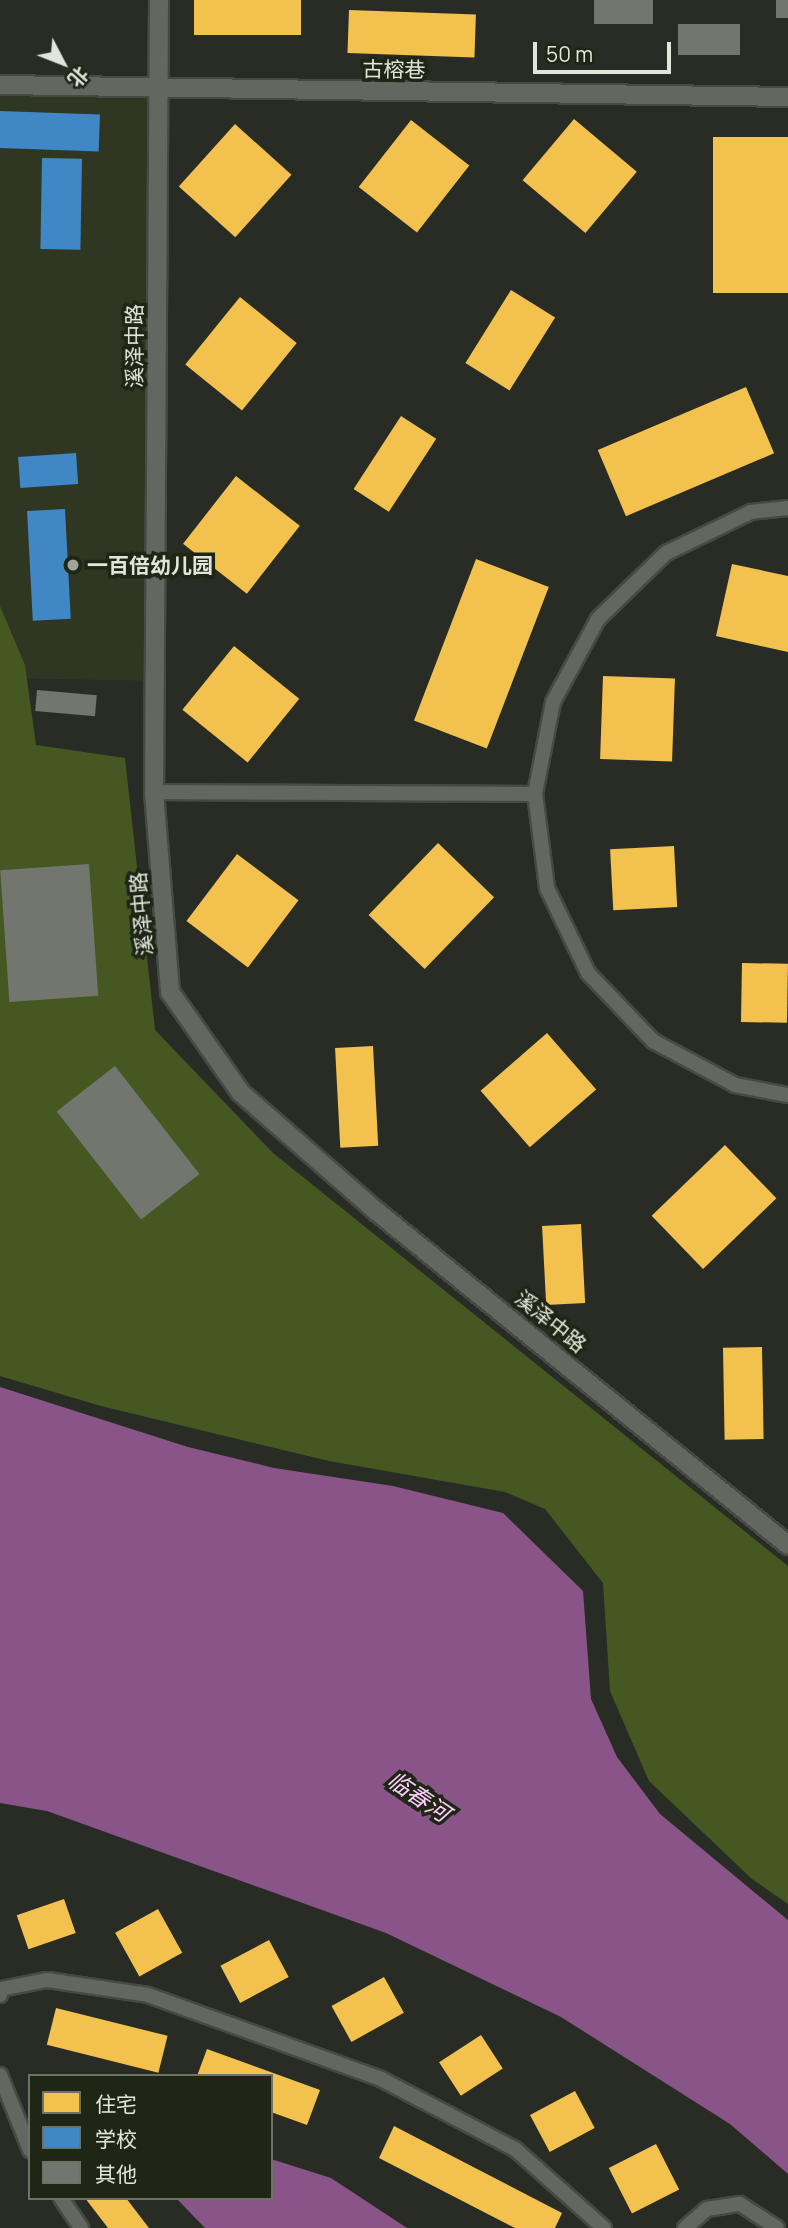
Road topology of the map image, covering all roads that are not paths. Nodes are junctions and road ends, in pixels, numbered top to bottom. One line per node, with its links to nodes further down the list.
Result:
1 (159, 0): 3 (street, 溪泽中路)
2 (0, 85): 3 (street, 古榕巷)
3 (158, 88): 4 (street, 古榕巷); 6 (street, 溪泽中路)
4 (788, 97)
5 (788, 508): 7 (street)
6 (154, 792): 7 (street); 9 (street, 溪泽中路)
7 (535, 794): 8 (street)
8 (788, 1095)
9 (788, 1545)
10 (0, 1995): 15 (street)
11 (0, 2075): 12 (street)
12 (28, 2145)
13 (62, 2200): 14 (street)
14 (80, 2228)
15 (604, 2228)
16 (685, 2228): 17 (street)
17 (777, 2228)

